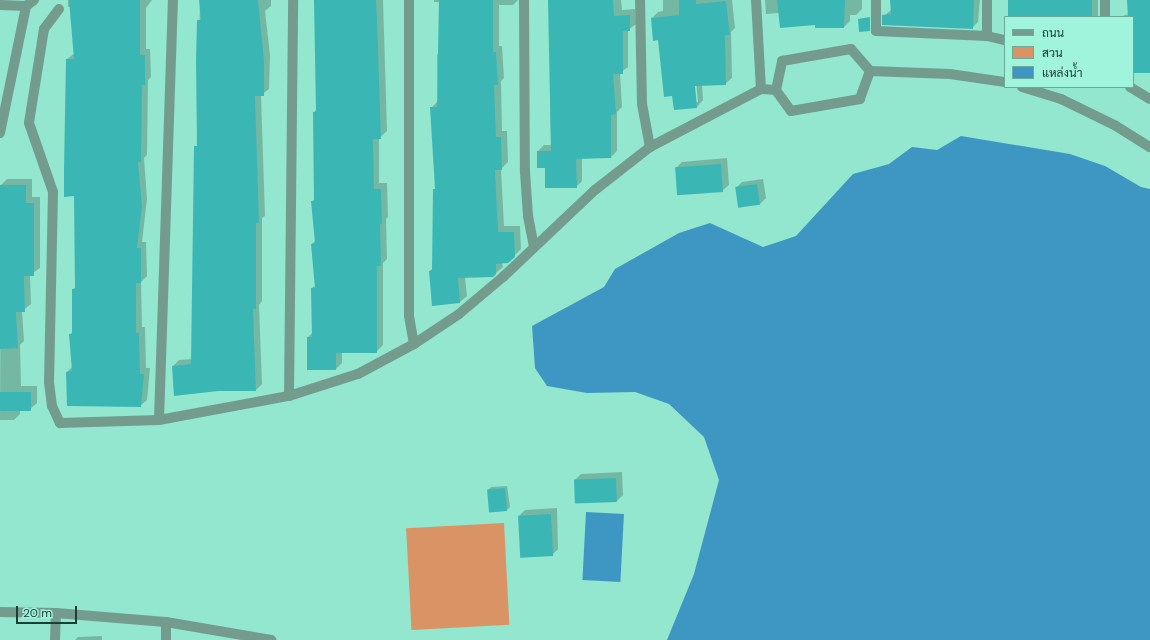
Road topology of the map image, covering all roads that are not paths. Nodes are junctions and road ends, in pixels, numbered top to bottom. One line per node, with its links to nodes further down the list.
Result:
1 (173, 0): 29 (street)
2 (293, 0): 28 (street)
3 (409, 0): 27 (street)
4 (524, 0): 26 (street)
5 (640, 0): 24 (street)
6 (756, 0): 20 (street)
7 (876, 0): 14 (street)
8 (986, 0): 14 (street)
9 (1105, 0): 13 (street)
10 (30, 3): 11 (street); 23 (street)
11 (0, 5)
12 (59, 9): 29 (street)
13 (1105, 16)
14 (987, 36): 15 (street)
15 (1004, 40)
16 (870, 71): 17 (street); 21 (street); 21 (street)
17 (1004, 82)
18 (1025, 88): 25 (street)
19 (1132, 88): 22 (street)
20 (761, 89): 21 (street); 24 (street)
21 (776, 90)
22 (1150, 99)
23 (0, 133)
24 (650, 147): 26 (street)
25 (1150, 147)
26 (534, 246): 27 (street)
27 (414, 344): 28 (street)
28 (289, 396): 29 (street)
29 (159, 420)
30 (0, 612): 31 (street)
31 (56, 613): 32 (street); 33 (street)
32 (166, 622): 34 (street); 35 (street)
33 (55, 640)
34 (166, 640)
35 (270, 640)

